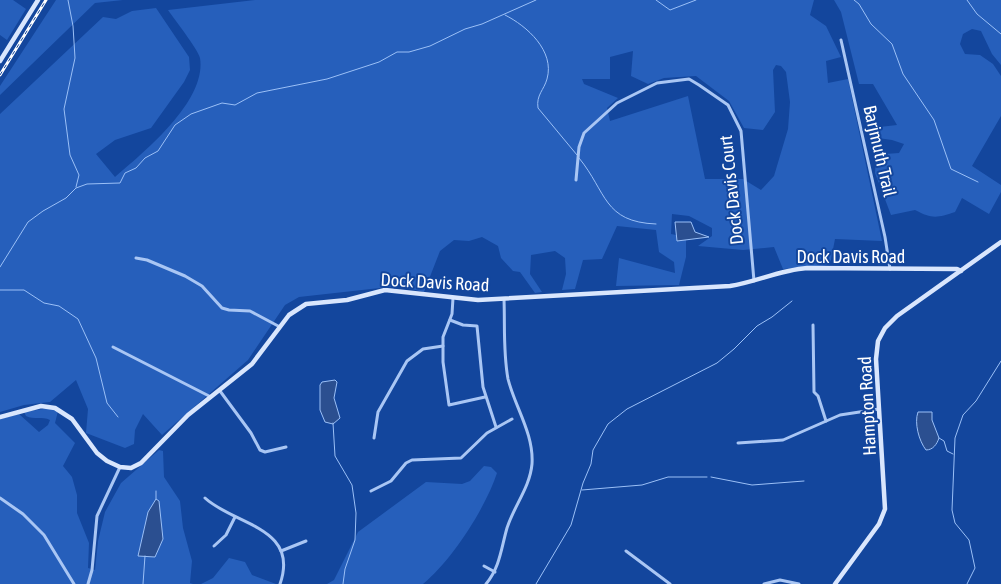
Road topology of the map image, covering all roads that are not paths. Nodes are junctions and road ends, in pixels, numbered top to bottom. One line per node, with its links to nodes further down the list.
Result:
1 (38, 0): 3 (street)
2 (841, 40): 7 (street, Barjmuth Trail)
3 (0, 60)
4 (576, 180): 9 (street, Dock Davis Court)
5 (1001, 242): 8 (street, Hampton Road)
6 (136, 258): 14 (street)
7 (890, 269): 8 (street, Dock Davis Road); 9 (street, Dock Davis Road)
8 (961, 271): 20 (street, Hampton Road)
9 (754, 281): 11 (street, Dock Davis Road)
10 (453, 298): 11 (street, Dock Davis Road); 12 (street); 14 (street, Dock Davis Road)
11 (504, 299): 38 (street)
12 (450, 320): 15 (street); 19 (street)
13 (813, 325): 23 (street)
14 (280, 327): 17 (street, Dock Davis Road)
15 (443, 346): 19 (street); 25 (street)
16 (113, 347): 18 (street)
17 (220, 391): 18 (street, Dock Davis Road); 27 (street)
18 (211, 398): 28 (street, Dock Davis Road)
19 (485, 398): 24 (street)
20 (880, 409): 23 (street); 46 (street, Hampton Road)
21 (0, 416): 28 (street)
22 (512, 419): 24 (street)
23 (826, 421): 26 (street)
24 (496, 426): 29 (street)
25 (374, 438)
26 (738, 443)
27 (286, 447)
28 (120, 468): 40 (street)
29 (371, 491)
30 (0, 498): 39 (street)
31 (205, 498): 32 (street)
32 (235, 517): 34 (street); 35 (street)
33 (306, 540): 35 (street)
34 (214, 546)
35 (281, 550): 41 (street)
36 (626, 551): 43 (street)
37 (484, 566): 38 (street)
38 (495, 572): 42 (street)
39 (74, 584)
40 (88, 584)
41 (280, 584)
42 (486, 584)
43 (670, 584)
44 (764, 584): 45 (street)
45 (799, 584)
46 (835, 584)

